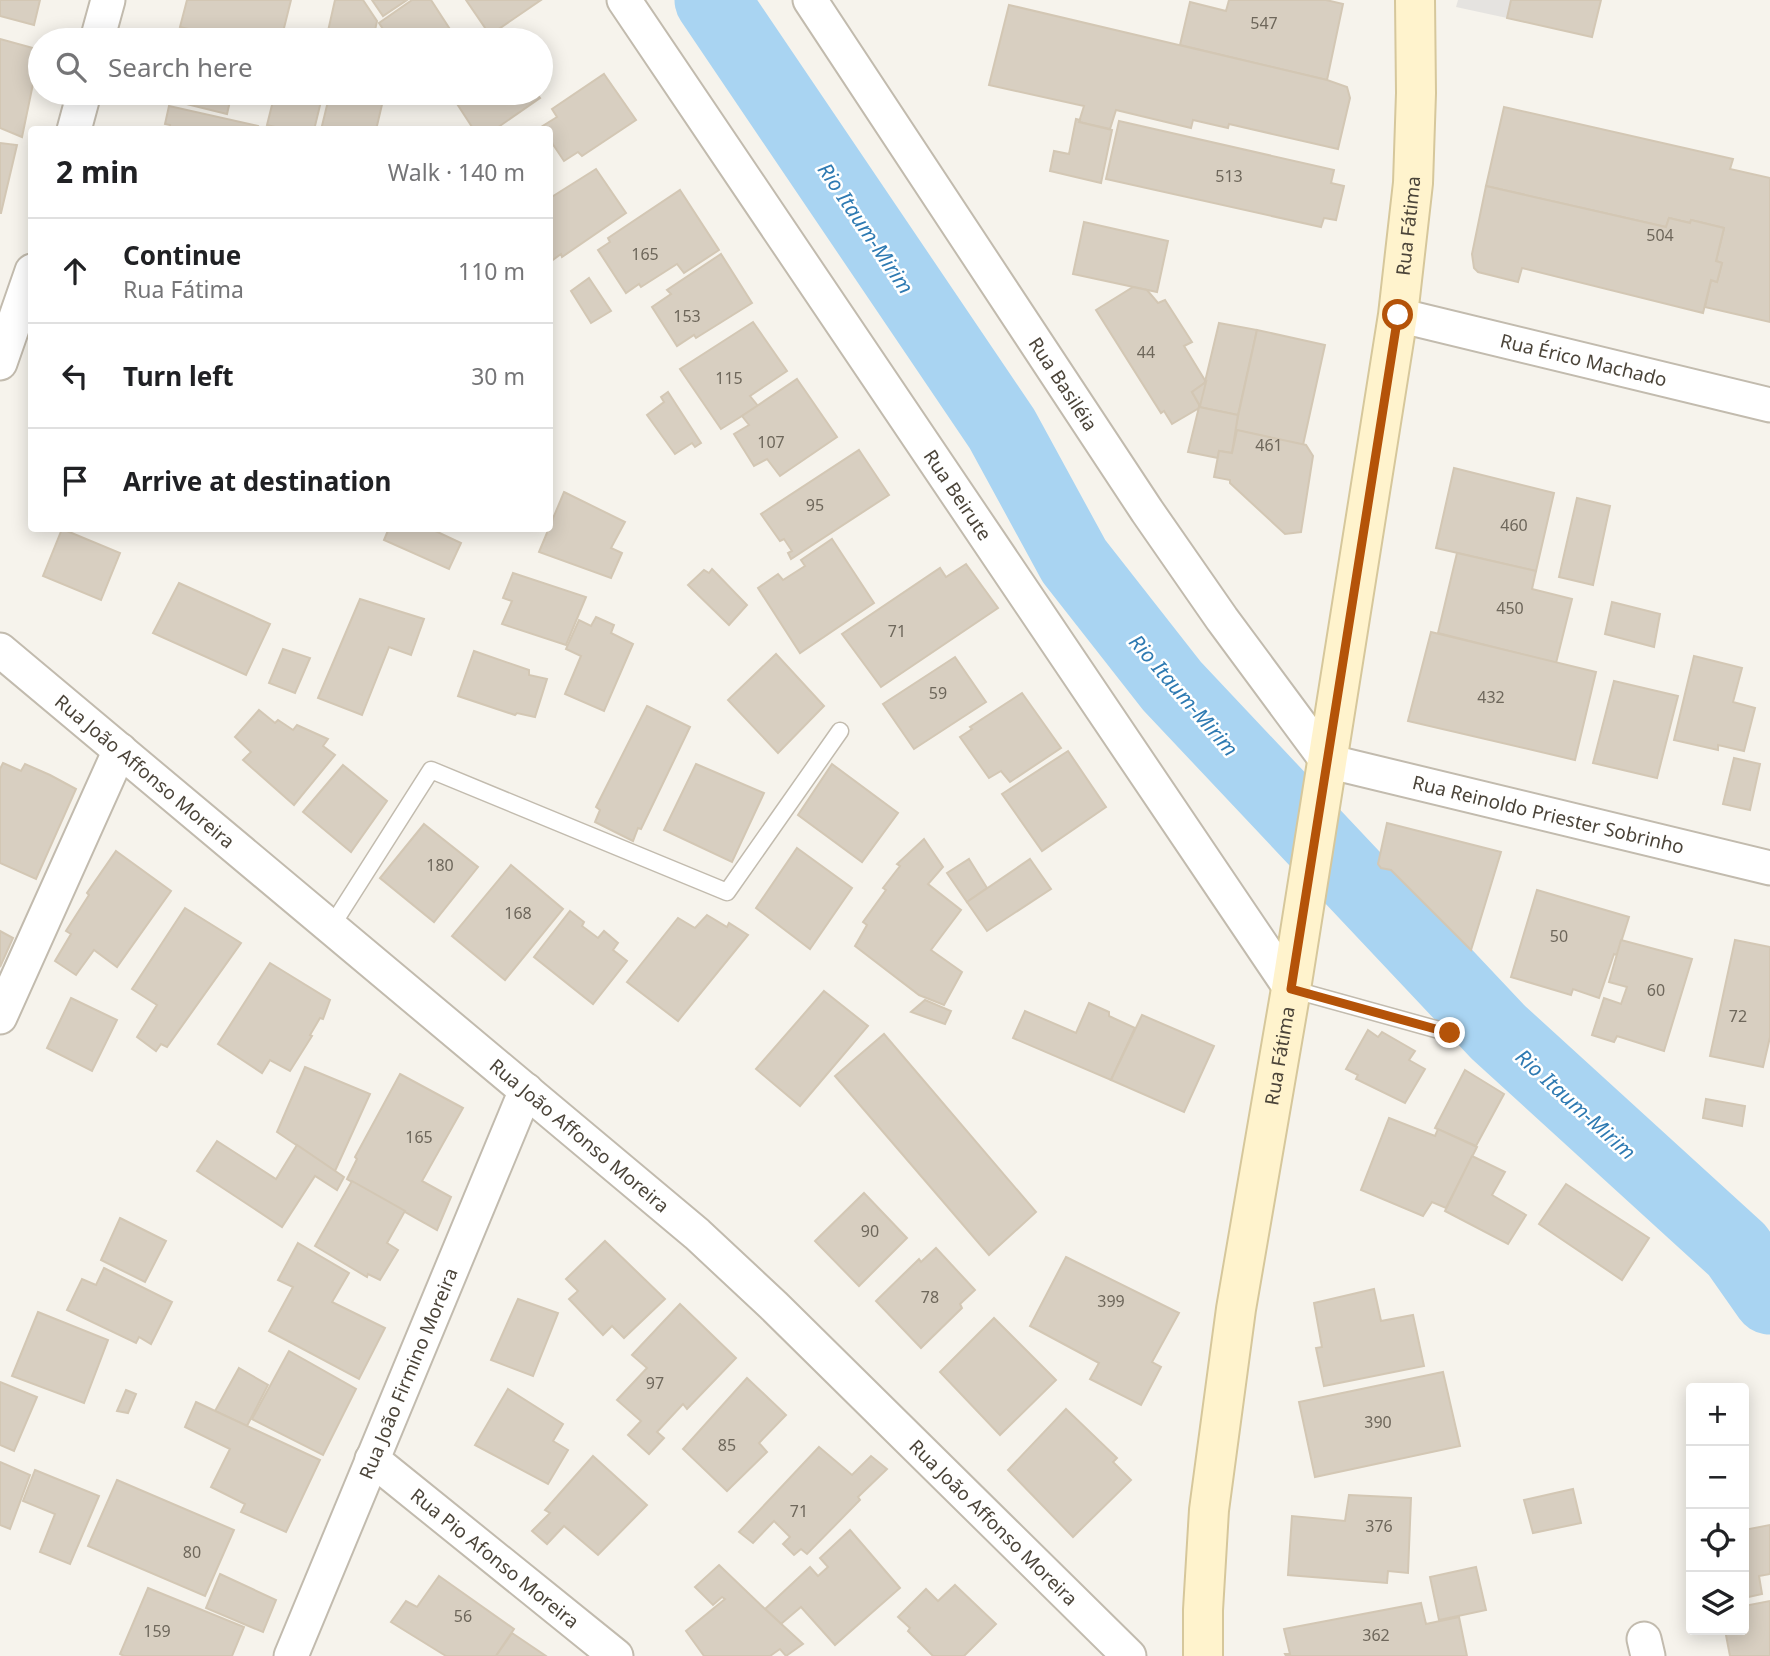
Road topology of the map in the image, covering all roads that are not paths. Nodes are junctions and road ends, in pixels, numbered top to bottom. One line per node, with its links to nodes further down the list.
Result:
1 (108, 0): 5 (street)
2 (624, 0): 18 (street, Rua Beirute)
3 (810, 0): 15 (street, Rua Basiléia)
4 (1415, 0): 9 (main road, Rua Fátima)
5 (100, 28)
6 (81, 105): 7 (street)
7 (75, 126)
8 (28, 282): 10 (street)
9 (1398, 315): 11 (street, Rua Érico Machado); 15 (main road, Rua Fátima)
10 (0, 363)
11 (1770, 405)
12 (0, 650): 14 (street, Rua João Affonso Moreira)
13 (840, 731): 17 (lane)
14 (120, 750): 17 (street, Rua João Affonso Moreira); 19 (street)
15 (1327, 761): 16 (street, Rua Reinoldo Priester Sobrinho); 18 (main road, Rua Fátima)
16 (1770, 868)
17 (331, 927): 21 (street, Rua João Affonso Moreira)
18 (1291, 989): 20 (lane); 26 (main road, Rua Fátima)
19 (0, 1017)
20 (1450, 1033)
21 (526, 1090): 22 (street, Rua João Firmino Moreira); 25 (street, Rua João Affonso Moreira)
22 (372, 1459): 23 (street, Rua João Firmino Moreira); 24 (street, Rua Pio Afonso Moreira)
23 (291, 1656)
24 (616, 1656)
25 (1129, 1656)
26 (1202, 1656)

